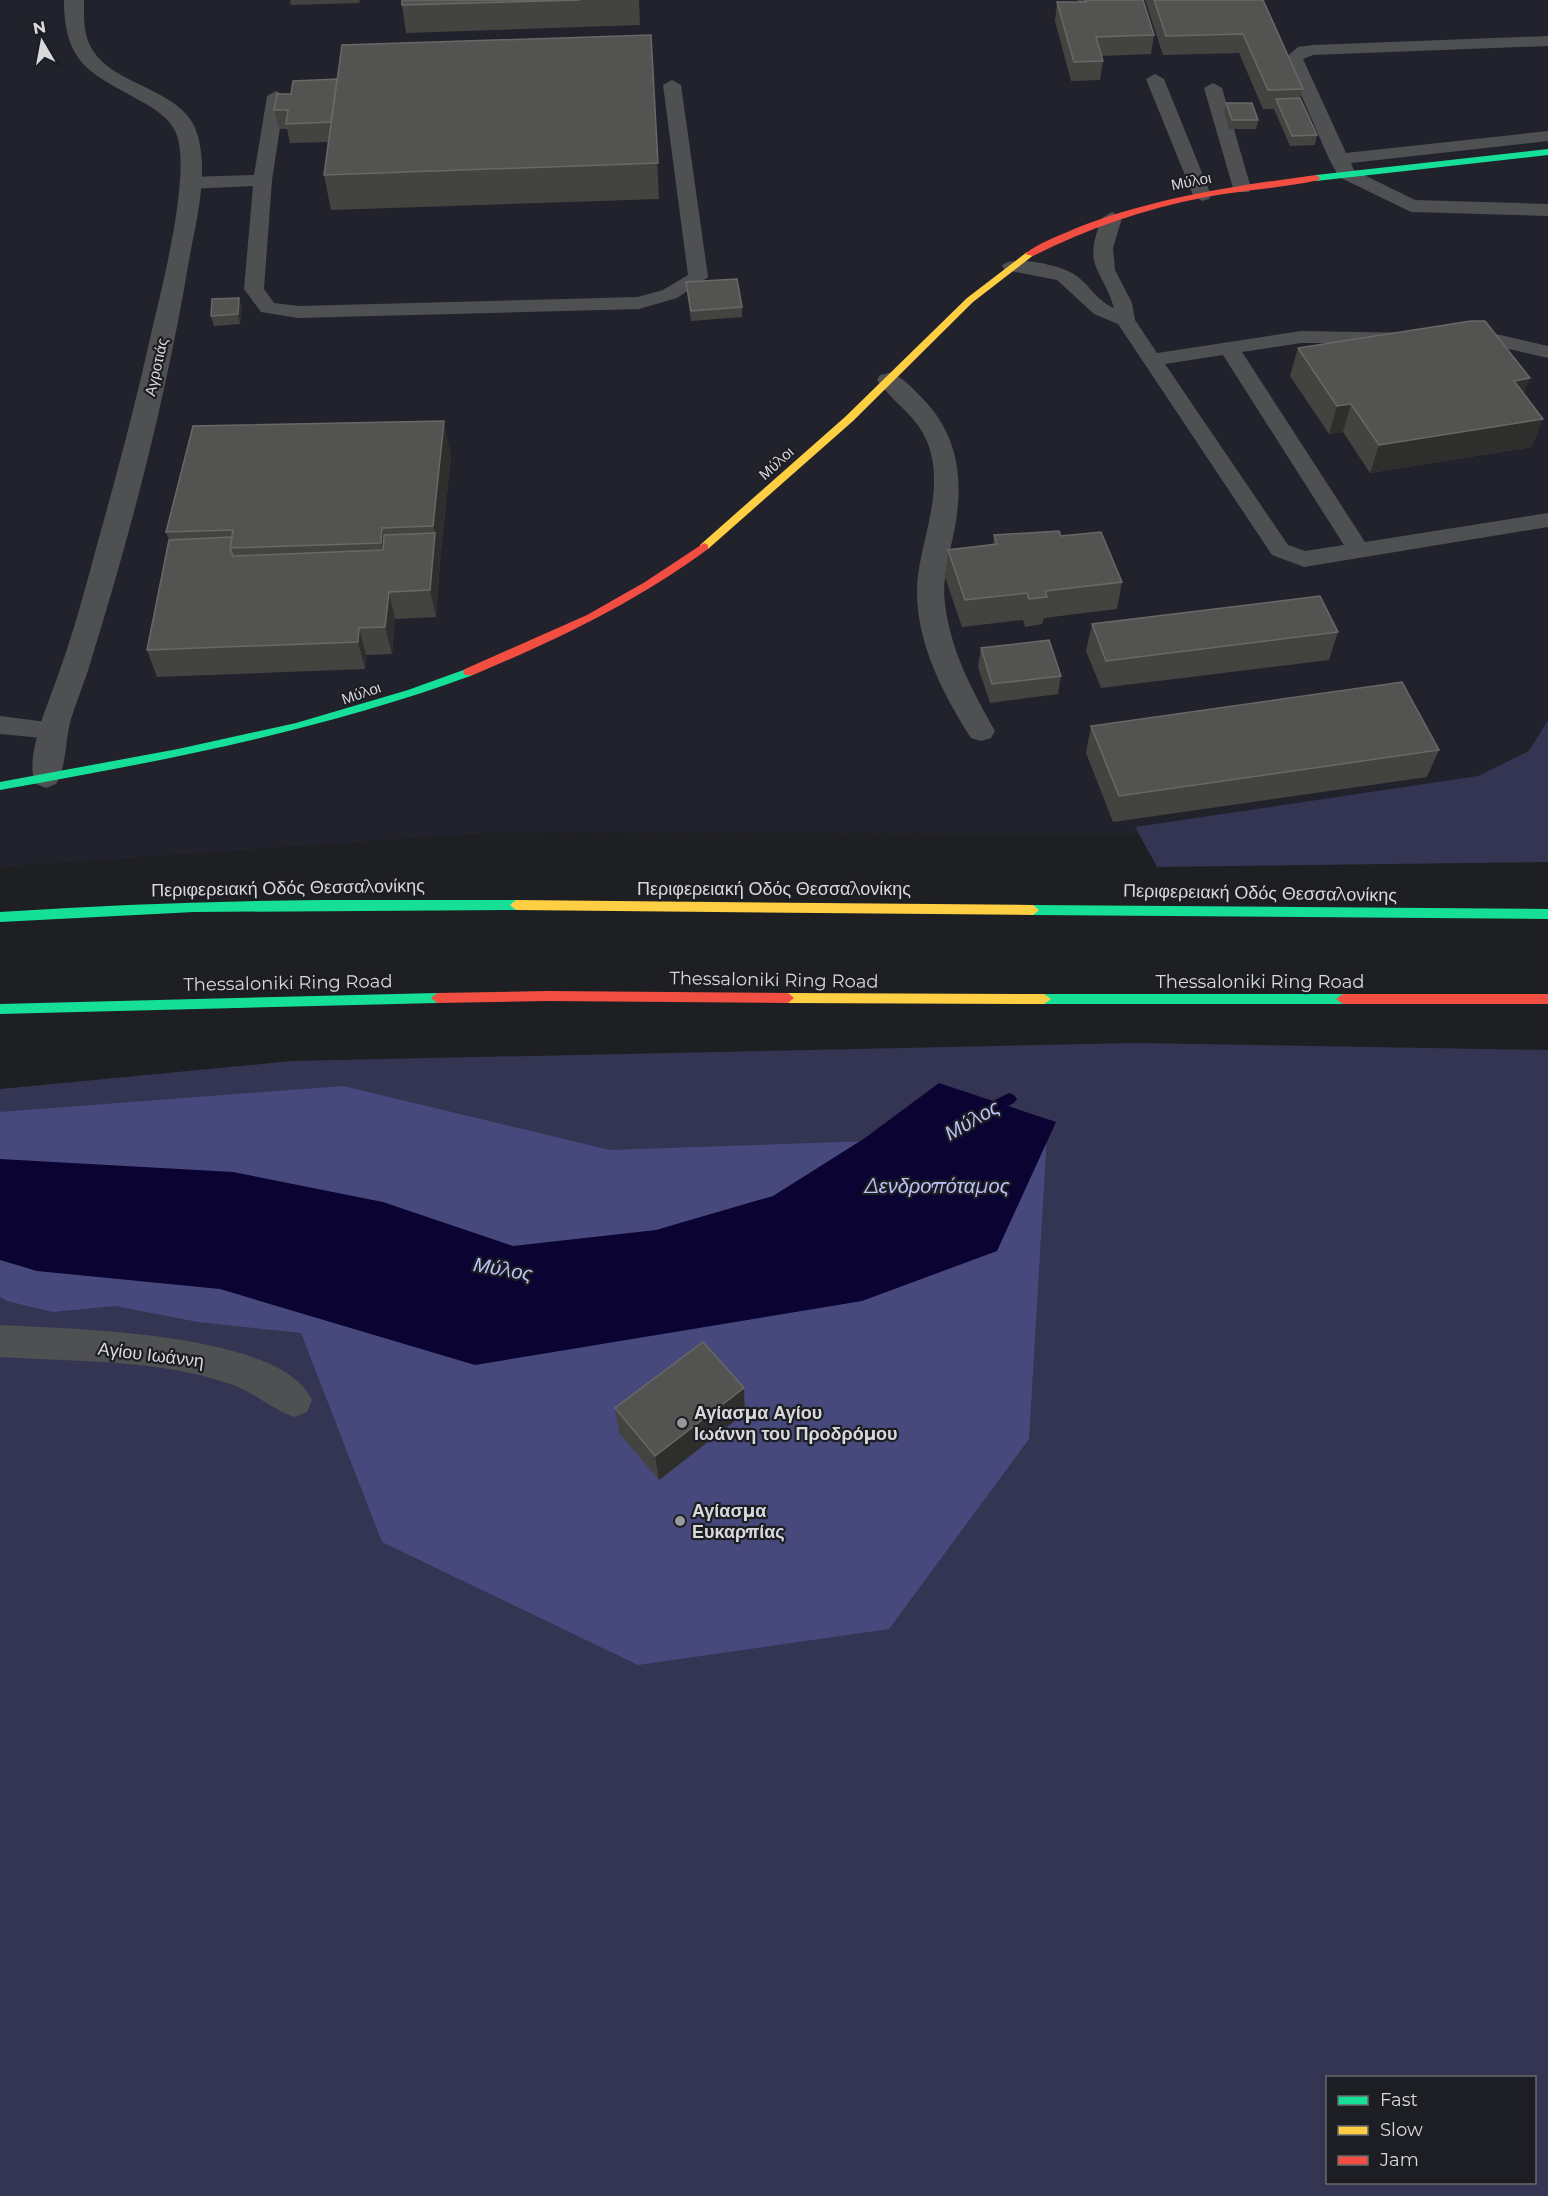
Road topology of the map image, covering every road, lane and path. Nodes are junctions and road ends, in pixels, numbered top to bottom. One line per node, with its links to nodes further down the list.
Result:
1 (74, 0): 11 (street, Αγροτιάς)
2 (1548, 41): 9 (lane)
3 (1155, 79): 13 (lane)
4 (672, 85): 10 (lane)
5 (1213, 88): 12 (lane)
6 (276, 96): 10 (lane)
7 (1548, 136): 9 (lane)
8 (1548, 152): 9 (main road, Μύλοι)
9 (1342, 166): 12 (main road, Μύλοι); 14 (lane)
10 (262, 180): 11 (lane)
11 (188, 183): 25 (street, Αγροτιάς)
12 (1242, 188): 13 (main road, Μύλοι)
13 (1202, 195): 15 (main road, Μύλοι)
14 (1548, 210)
15 (1112, 218): 16 (main road, Μύλοι); 17 (lane)
16 (1012, 266): 17 (lane); 21 (main road, Μύλοι)
17 (1125, 321): 20 (lane)
18 (1228, 347): 19 (lane); 20 (lane); 23 (lane)
19 (1547, 353)
20 (1151, 360): 23 (lane)
21 (889, 380): 26 (street); 27 (main road, Μύλοι)
22 (1548, 520): 23 (lane)
23 (1359, 550)
24 (0, 725): 25 (lane)
25 (53, 730): 27 (street, Αγροτιάς)
26 (981, 731)
27 (46, 777): 28 (main road, Μύλοι)
28 (0, 786)
29 (1548, 914): 30 (main road, Περιφερειακή Οδός Θεσσαλονίκης)
30 (0, 917)
31 (1548, 999): 32 (main road, Thessaloniki Ring Road)
32 (0, 1009)
33 (0, 1341): 34 (street, Αγίου Ιωάννη)
34 (294, 1400)

